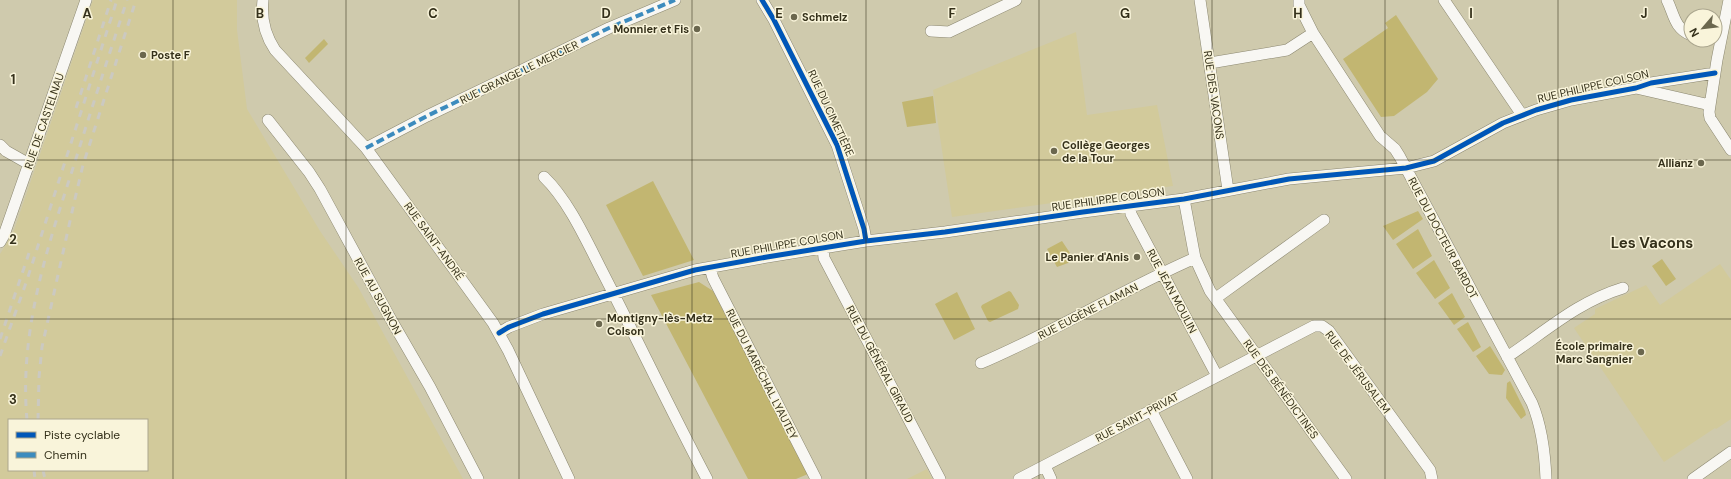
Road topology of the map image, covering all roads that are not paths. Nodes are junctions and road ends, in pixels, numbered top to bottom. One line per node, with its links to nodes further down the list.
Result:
1 (86, 0): 26 (street, RUE DE CASTELNAU)
2 (262, 0): 24 (street, RUE SAINT-ANDRÉ)
3 (675, 0): 24 (street, RUE GRANGE LE MERCIER)
4 (762, 0): 33 (street, RUE DU CIMETIÈRE)
5 (1016, 0): 11 (street)
6 (1200, 0): 17 (street, RUE DES VACONS)
7 (1299, 0): 15 (street, RUE DU DOCTEUR BARDOT)
8 (1444, 0): 21 (street)
9 (1667, 0): 14 (street)
10 (1729, 0): 12 (street)
11 (994, 4): 13 (street)
12 (1723, 21)
13 (931, 31)
14 (1683, 31)
15 (1313, 33): 17 (street); 27 (street, RUE DU DOCTEUR BARDOT)
16 (1717, 48): 18 (street)
17 (1210, 64): 29 (street, RUE DES VACONS)
18 (1714, 73): 19 (street, RUE PHILIPPE COLSON); 20 (street)
19 (1636, 88): 20 (street, RUE PHILIPPE COLSON); 21 (street, RUE PHILIPPE COLSON)
20 (1710, 105): 25 (street)
21 (1522, 115): 27 (street, RUE PHILIPPE COLSON)
22 (268, 120): 50 (street, RUE AU SUGNON)
23 (0, 145): 26 (street)
24 (366, 148): 42 (street, RUE SAINT-ANDRÉ)
25 (1731, 150)
26 (29, 164): 34 (street, RUE DE CASTELNAU)
27 (1406, 168): 29 (street, RUE PHILIPPE COLSON); 44 (street, RUE DU DOCTEUR BARDOT)
28 (544, 177): 40 (street)
29 (1228, 190): 30 (street, RUE PHILIPPE COLSON)
30 (1184, 199): 31 (street, RUE PHILIPPE COLSON); 36 (street, RUE DES BÉNÉDICTINES)
31 (1130, 206): 33 (street, RUE PHILIPPE COLSON); 38 (street, RUE JEAN MOULIN)
32 (1324, 220): 41 (street)
33 (866, 241): 35 (street, RUE PHILIPPE COLSON)
34 (0, 242)
35 (823, 248): 37 (street, RUE PHILIPPE COLSON); 54 (street, RUE DU GÉNÉRAL GIRAUD)
36 (1195, 258): 38 (street, RUE EUGÈNE FLAMAN); 41 (street, RUE DES BÉNÉDICTINES)
37 (710, 268): 40 (street, RUE PHILIPPE COLSON); 53 (street, RUE DU MARÉCHAL LYAUTEY)
38 (1162, 273): 45 (street, RUE EUGÈNE FLAMAN); 46 (street, RUE JEAN MOULIN)
39 (1623, 288): 44 (street)
40 (614, 294): 42 (street, RUE PHILIPPE COLSON); 52 (street)
41 (1216, 298): 43 (street, RUE DES BÉNÉDICTINES)
42 (499, 333): 51 (street, RUE SAINT-ANDRÉ)
43 (1256, 356): 46 (street, RUE SAINT-PRIVAT); 58 (street, RUE DES BÉNÉDICTINES); 59 (street, RUE DE JÉRUSALEM)
44 (1507, 357): 60 (street, RUE DU DOCTEUR BARDOT)
45 (981, 363)
46 (1217, 376): 47 (street, RUE SAINT-PRIVAT)
47 (1151, 410): 49 (street, RUE SAINT-PRIVAT); 57 (street)
48 (1731, 452): 61 (street)
49 (1044, 466): 55 (street, RUE SAINT-PRIVAT); 56 (street)
50 (478, 479)
51 (569, 479)
52 (707, 479)
53 (816, 479)
54 (940, 479)
55 (1019, 479)
56 (1051, 479)
57 (1186, 479)
58 (1346, 479)
59 (1432, 479)
60 (1546, 479)
61 (1693, 479)

